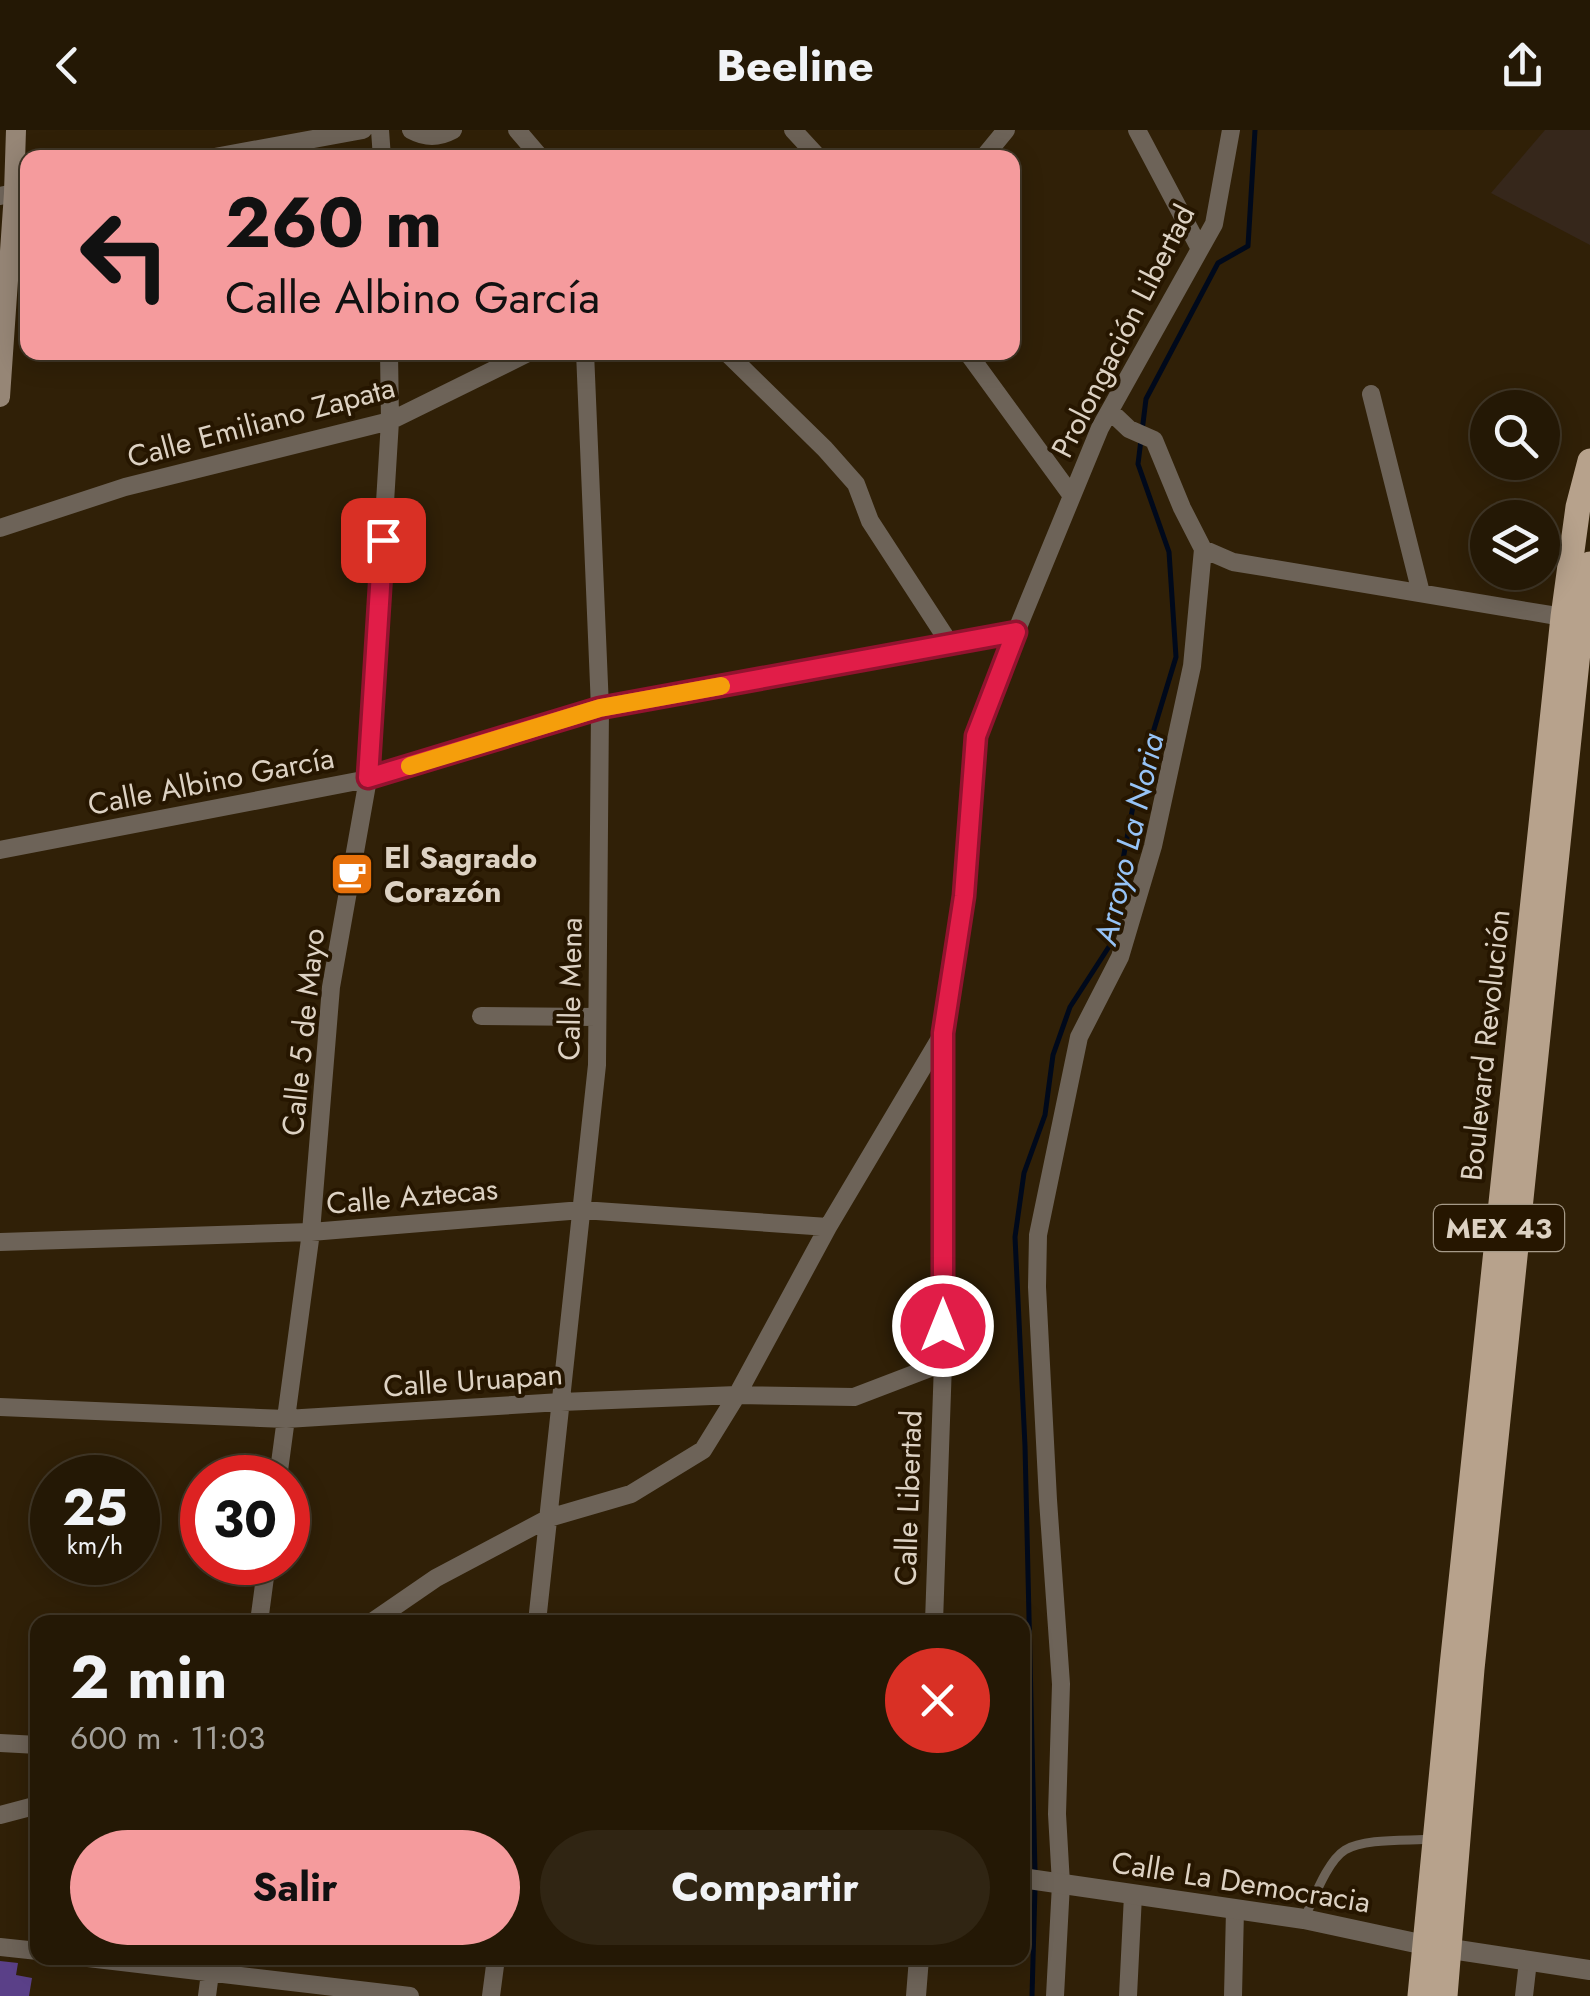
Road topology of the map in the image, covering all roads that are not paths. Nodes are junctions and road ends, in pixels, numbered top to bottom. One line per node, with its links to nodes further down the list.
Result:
1 (16, 130): 14 (main road)
2 (363, 130): 10 (street)
3 (411, 130): 4 (street)
4 (452, 130)
5 (517, 130): 11 (street)
6 (792, 130): 12 (street)
7 (1006, 130): 13 (street)
8 (1136, 130): 15 (street)
9 (1232, 130): 15 (street, Prolongación Libertad)
10 (253, 150)
11 (534, 150)
12 (811, 150)
13 (990, 150)
14 (14, 193): 22 (main road)
15 (1200, 249): 23 (street, Prolongación Libertad)
16 (389, 360): 24 (street, Calle 5 de Mayo)
17 (514, 360): 24 (street, Calle Emiliano Zapata)
18 (585, 360): 34 (street, Calle Mena)
19 (734, 360): 33 (street)
20 (973, 360): 26 (street)
21 (1371, 394): 30 (street)
22 (0, 396)
23 (1110, 410): 26 (street, Prolongación Libertad); 28 (street)
24 (390, 421): 27 (street, Calle Emiliano Zapata); 35 (street, Calle 5 de Mayo)
25 (1590, 462): 31 (main road, Boulevard Revolución / MEX 43)
26 (1072, 496): 32 (street, Calle Libertad)
27 (0, 528)
28 (1203, 549): 30 (street); 63 (street)
29 (1590, 564): 31 (main road, Boulevard Revolución / MEX 43)
30 (1421, 594): 31 (street)
31 (1579, 618): 50 (main road, Boulevard Revolución / MEX 43)
32 (1016, 632): 33 (street, Calle Albino García); 39 (street, Calle Libertad)
33 (950, 644): 34 (street, Calle Albino García)
34 (600, 708): 35 (street, Calle Albino García); 38 (street, Calle Mena)
35 (368, 778): 36 (street, Calle Albino García); 42 (street, Calle 5 de Mayo)
36 (0, 850)
37 (481, 1016): 38 (street)
38 (598, 1017): 40 (street, Calle Mena)
39 (943, 1033): 41 (street); 44 (street, Calle Libertad)
40 (582, 1210): 41 (street, Calle Aztecas); 42 (street, Calle Aztecas); 46 (street, Calle Mena)
41 (828, 1227): 45 (street)
42 (311, 1232): 43 (street, Calle Aztecas); 48 (street, Calle 5 de Mayo)
43 (0, 1242)
44 (943, 1363): 45 (street, Calle Uruapan); 56 (street, Calle Libertad)
45 (737, 1394): 46 (street, Calle Uruapan); 51 (street)
46 (562, 1402): 48 (street, Calle Uruapan); 51 (street, Calle Mena)
47 (0, 1407): 48 (street, Calle Uruapan)
48 (286, 1419): 49 (street, Calle 5 de Mayo)
49 (281, 1455)
50 (1480, 1500): 61 (main road, Boulevard Revolución / MEX 43); 68 (main road, Boulevard Revolución / MEX 43)
51 (549, 1518): 54 (street); 55 (street, Calle Mena)
52 (264, 1585): 53 (street)
53 (260, 1615)
54 (382, 1615)
55 (538, 1615)
56 (934, 1615)
57 (0, 1743): 58 (street)
58 (30, 1745)
59 (30, 1808): 60 (street)
60 (0, 1814)
61 (1435, 1839): 66 (lane); 68 (main road, Boulevard Revolución / MEX 43)
62 (1030, 1879): 63 (street, Calle La Democracia)
63 (1054, 1882): 64 (street, Calle La Democracia); 79 (street)
64 (1133, 1895): 65 (street, Calle La Democracia); 80 (street)
65 (1235, 1910): 66 (street, Calle La Democracia); 81 (street)
66 (1304, 1919): 68 (street, Calle La Democracia)
67 (0, 1947): 69 (street)
68 (1438, 1947): 70 (street, Calle La Democracia); 82 (main road, Boulevard Revolución / MEX 43); 83 (main road, Boulevard Revolución / MEX 43)
69 (30, 1951)
70 (1528, 1961): 74 (street, Calle La Democracia); 84 (street)
71 (212, 1965): 75 (street); 76 (street)
72 (495, 1965): 77 (street)
73 (918, 1965): 78 (street)
74 (1590, 1970)
75 (207, 1996)
76 (410, 1996)
77 (491, 1996)
78 (916, 1996)
79 (1054, 1996)
80 (1128, 1996)
81 (1233, 1996)
82 (1420, 1996)
83 (1445, 1996)
84 (1524, 1996)

